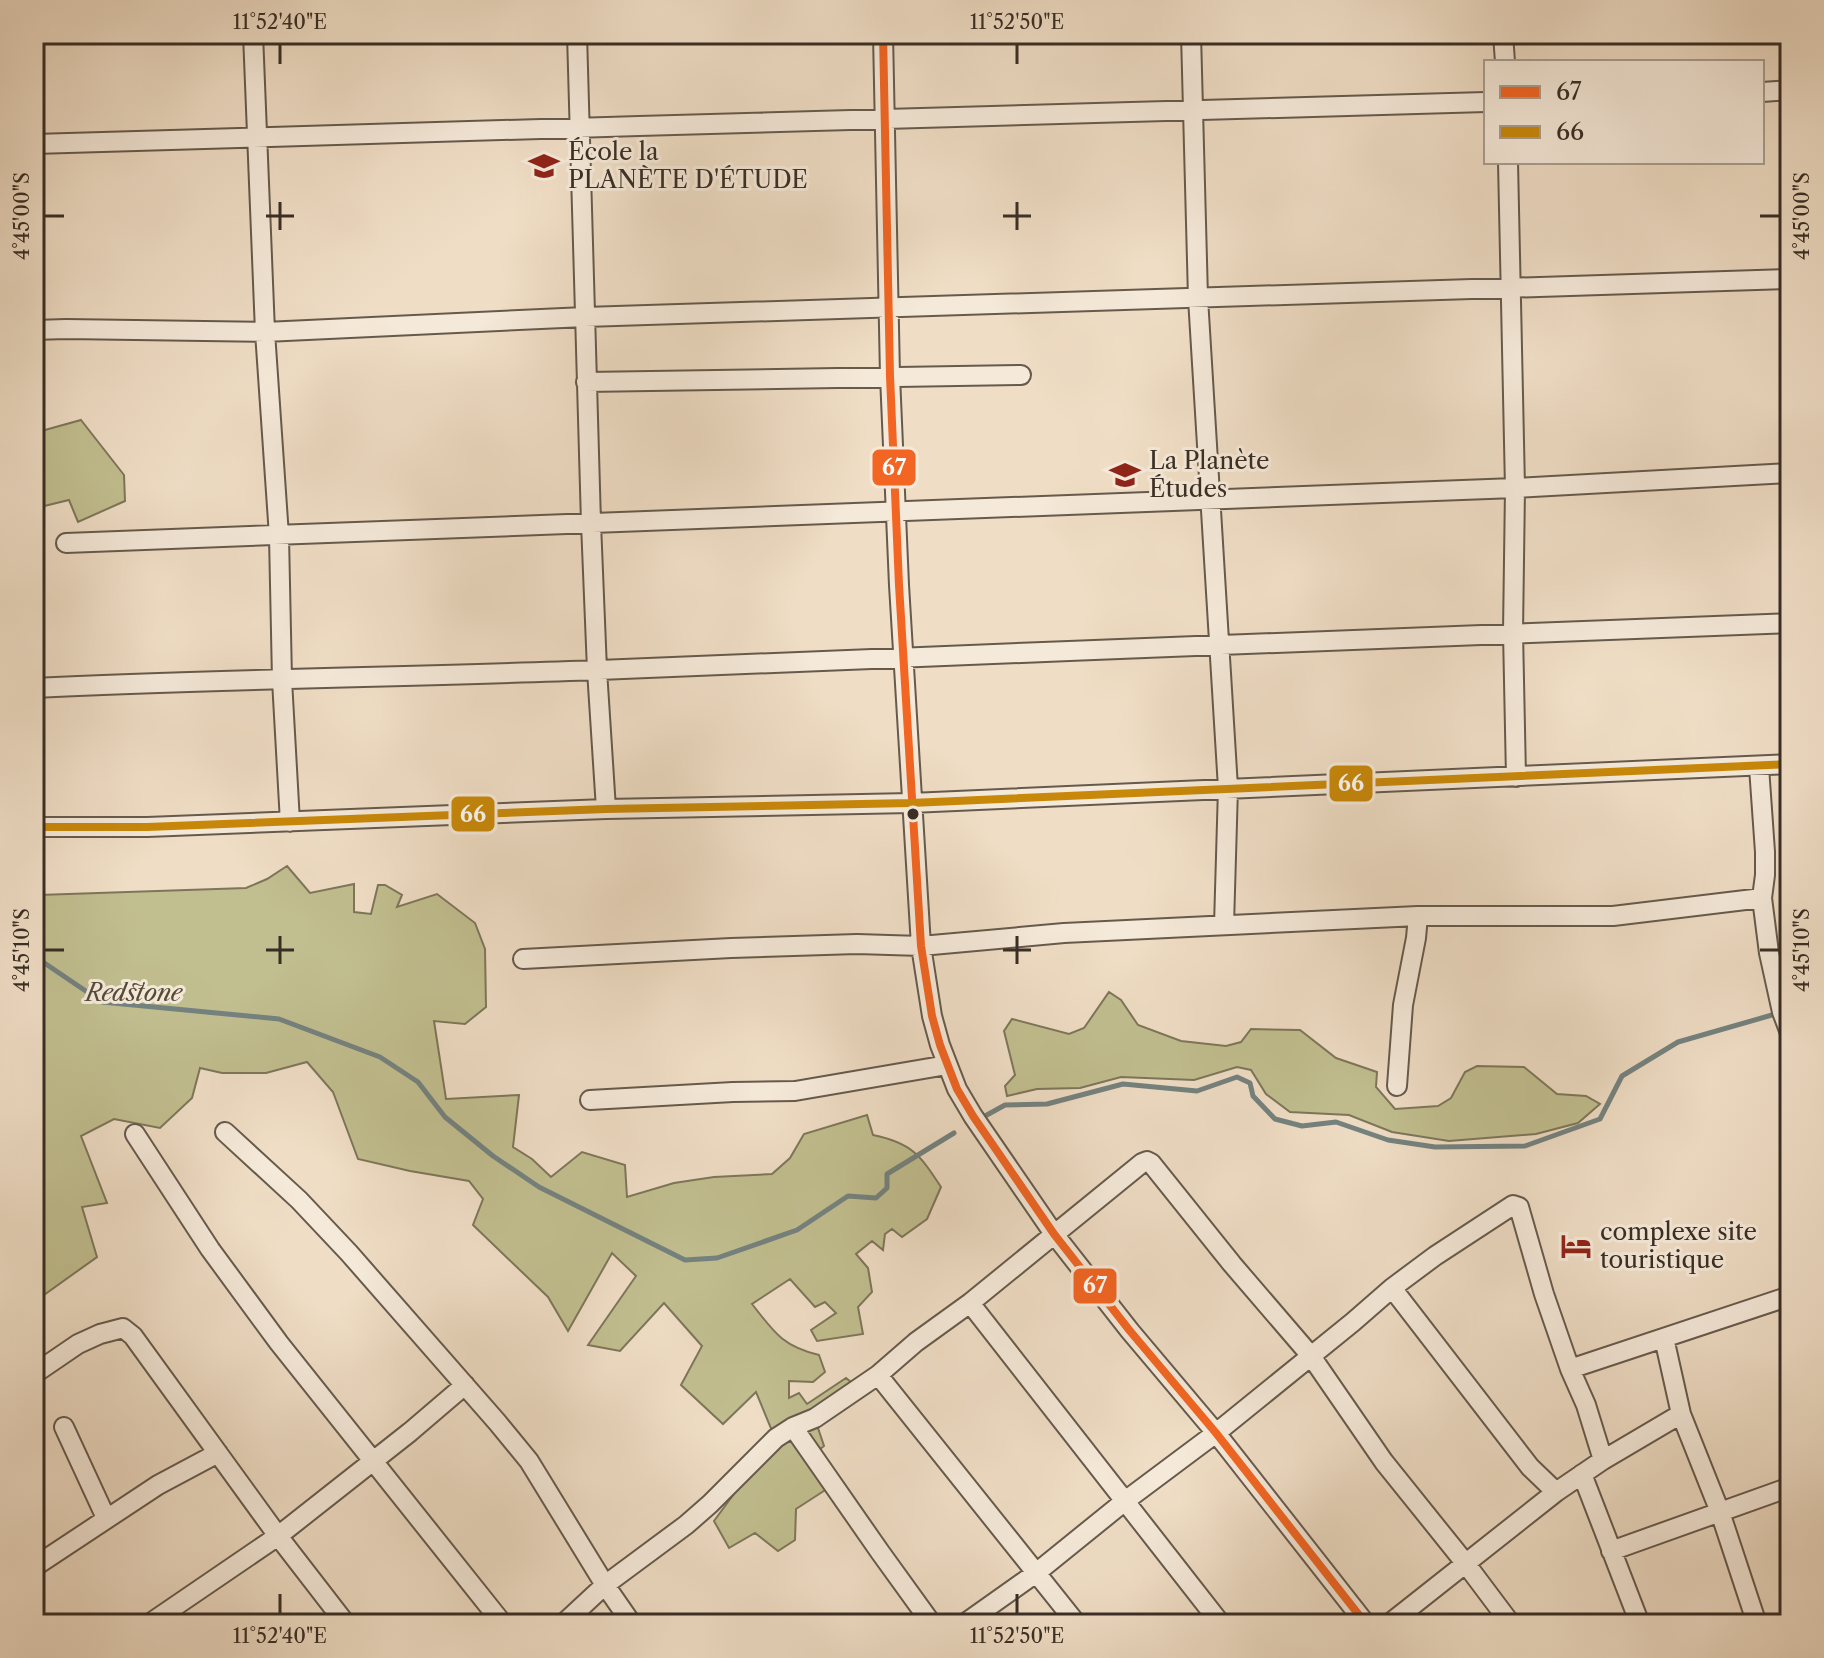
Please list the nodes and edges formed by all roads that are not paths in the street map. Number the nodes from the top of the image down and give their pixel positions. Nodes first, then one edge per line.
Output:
1 (253, 34) edge
2 (577, 34) edge
3 (883, 34) edge
4 (1191, 34) edge
5 (1503, 34) edge
6 (1505, 60) edge
7 (1790, 90) edge
8 (1764, 92) edge
9 (1484, 102) edge
10 (1193, 109) junction
11 (884, 118) junction
12 (578, 129) junction
13 (258, 138) junction
14 (34, 144) edge
15 (1508, 164) edge
16 (1790, 279) edge
17 (1510, 288) junction
18 (1198, 298) junction
19 (889, 308) junction
20 (585, 317) junction
21 (34, 330) edge
22 (265, 332) junction
23 (1021, 375) dead end
24 (890, 376) junction
25 (586, 382) junction
26 (1790, 473) edge
27 (1515, 488) junction
28 (1209, 500) junction
29 (897, 512) junction
30 (591, 523) junction
31 (279, 536) junction
32 (66, 543) dead end
33 (1790, 623) edge
34 (1513, 632) junction
35 (1220, 646) junction
36 (903, 658) junction
37 (597, 670) junction
38 (282, 680) junction
39 (34, 688) edge
40 (1790, 764) edge
41 (1759, 767) junction
42 (1516, 777) junction
43 (1228, 788) junction
44 (911, 803) junction
45 (606, 809) junction
46 (290, 822) junction
47 (34, 827) edge
48 (1762, 898) junction
49 (1418, 916) junction
50 (1224, 925) junction
51 (921, 946) junction
52 (523, 959) dead end
53 (1790, 1033) edge
54 (947, 1065) junction
55 (1397, 1086) dead end
56 (590, 1100) dead end
57 (225, 1132) dead end
58 (135, 1134) dead end
59 (1054, 1234) junction
60 (1392, 1288) junction
61 (1790, 1296) edge
62 (970, 1303) junction
63 (1664, 1338) junction
64 (1311, 1356) junction
65 (1570, 1369) junction
66 (34, 1374) edge
67 (878, 1375) junction
68 (465, 1385) junction
69 (1681, 1414) junction
70 (64, 1427) dead end
71 (793, 1427) junction
72 (1216, 1433) junction
73 (218, 1453) junction
74 (1603, 1460) junction
75 (373, 1461) junction
76 (1582, 1474) junction
77 (1790, 1487) edge
78 (1556, 1492) junction
79 (1125, 1501) junction
80 (1720, 1512) junction
81 (106, 1518) junction
82 (278, 1536) junction
83 (1611, 1551) junction
84 (1466, 1564) junction
85 (34, 1567) edge
86 (1036, 1573) junction
87 (605, 1585) junction
88 (149, 1624) edge
89 (346, 1624) edge
90 (503, 1624) edge
91 (563, 1624) edge
92 (632, 1624) edge
93 (932, 1624) edge
94 (964, 1624) edge
95 (1077, 1624) edge
96 (1221, 1624) edge
97 (1366, 1624) edge
98 (1389, 1624) edge
99 (1511, 1624) edge
100 (1640, 1624) edge
101 (1757, 1624) edge

1 - 13 street
2 - 12 street
3 - 11 street
4 - 10 street
5 - 6 street
7 - 8 street
9 - 10 street
10 - 11 street
10 - 18 street
11 - 12 street
11 - 19 street
12 - 13 street
12 - 20 street
13 - 14 street
13 - 22 street
15 - 17 street
16 - 17 street
17 - 18 street
17 - 27 street
18 - 19 street
18 - 28 street
19 - 20 street
19 - 24 street
20 - 22 street
20 - 25 street
21 - 22 street
22 - 31 street
23 - 24 street
24 - 25 street
24 - 29 street
25 - 30 street
26 - 27 street
27 - 28 street
27 - 34 street
28 - 29 street
28 - 35 street
29 - 30 street
29 - 36 street
30 - 31 street
30 - 37 street
31 - 32 street
31 - 38 street
33 - 34 street
34 - 35 street
34 - 42 street
35 - 36 street
35 - 43 street
36 - 37 street
36 - 44 street
37 - 38 street
37 - 45 street
38 - 39 street
38 - 46 street
40 - 41 street
41 - 42 street
41 - 48 street
42 - 43 street
43 - 44 street
43 - 50 street
44 - 45 street
44 - 51 street
45 - 46 street
46 - 47 street
48 - 49 street
48 - 53 street
49 - 50 street
49 - 55 street
50 - 51 street
51 - 52 street
51 - 54 street
54 - 56 street
54 - 59 street
57 - 68 street
58 - 75 street
59 - 62 street
59 - 64 street
59 - 72 street
60 - 64 street
60 - 65 street
60 - 78 street
61 - 63 street
62 - 67 street
62 - 79 street
63 - 65 street
63 - 69 street
64 - 72 street
64 - 84 street
65 - 74 street
66 - 73 street
67 - 71 street
67 - 86 street
68 - 75 street
68 - 87 street
69 - 74 street
69 - 80 street
70 - 81 street
71 - 87 street
71 - 93 street
72 - 79 street
72 - 97 street
73 - 81 street
73 - 82 street
74 - 76 street
75 - 82 street
75 - 90 street
76 - 78 street
76 - 83 street
77 - 80 street
78 - 84 street
79 - 86 street
79 - 96 street
80 - 83 street
80 - 101 street
81 - 85 street
82 - 88 street
82 - 89 street
83 - 100 street
84 - 98 street
84 - 99 street
86 - 94 street
86 - 95 street
87 - 91 street
87 - 92 street

